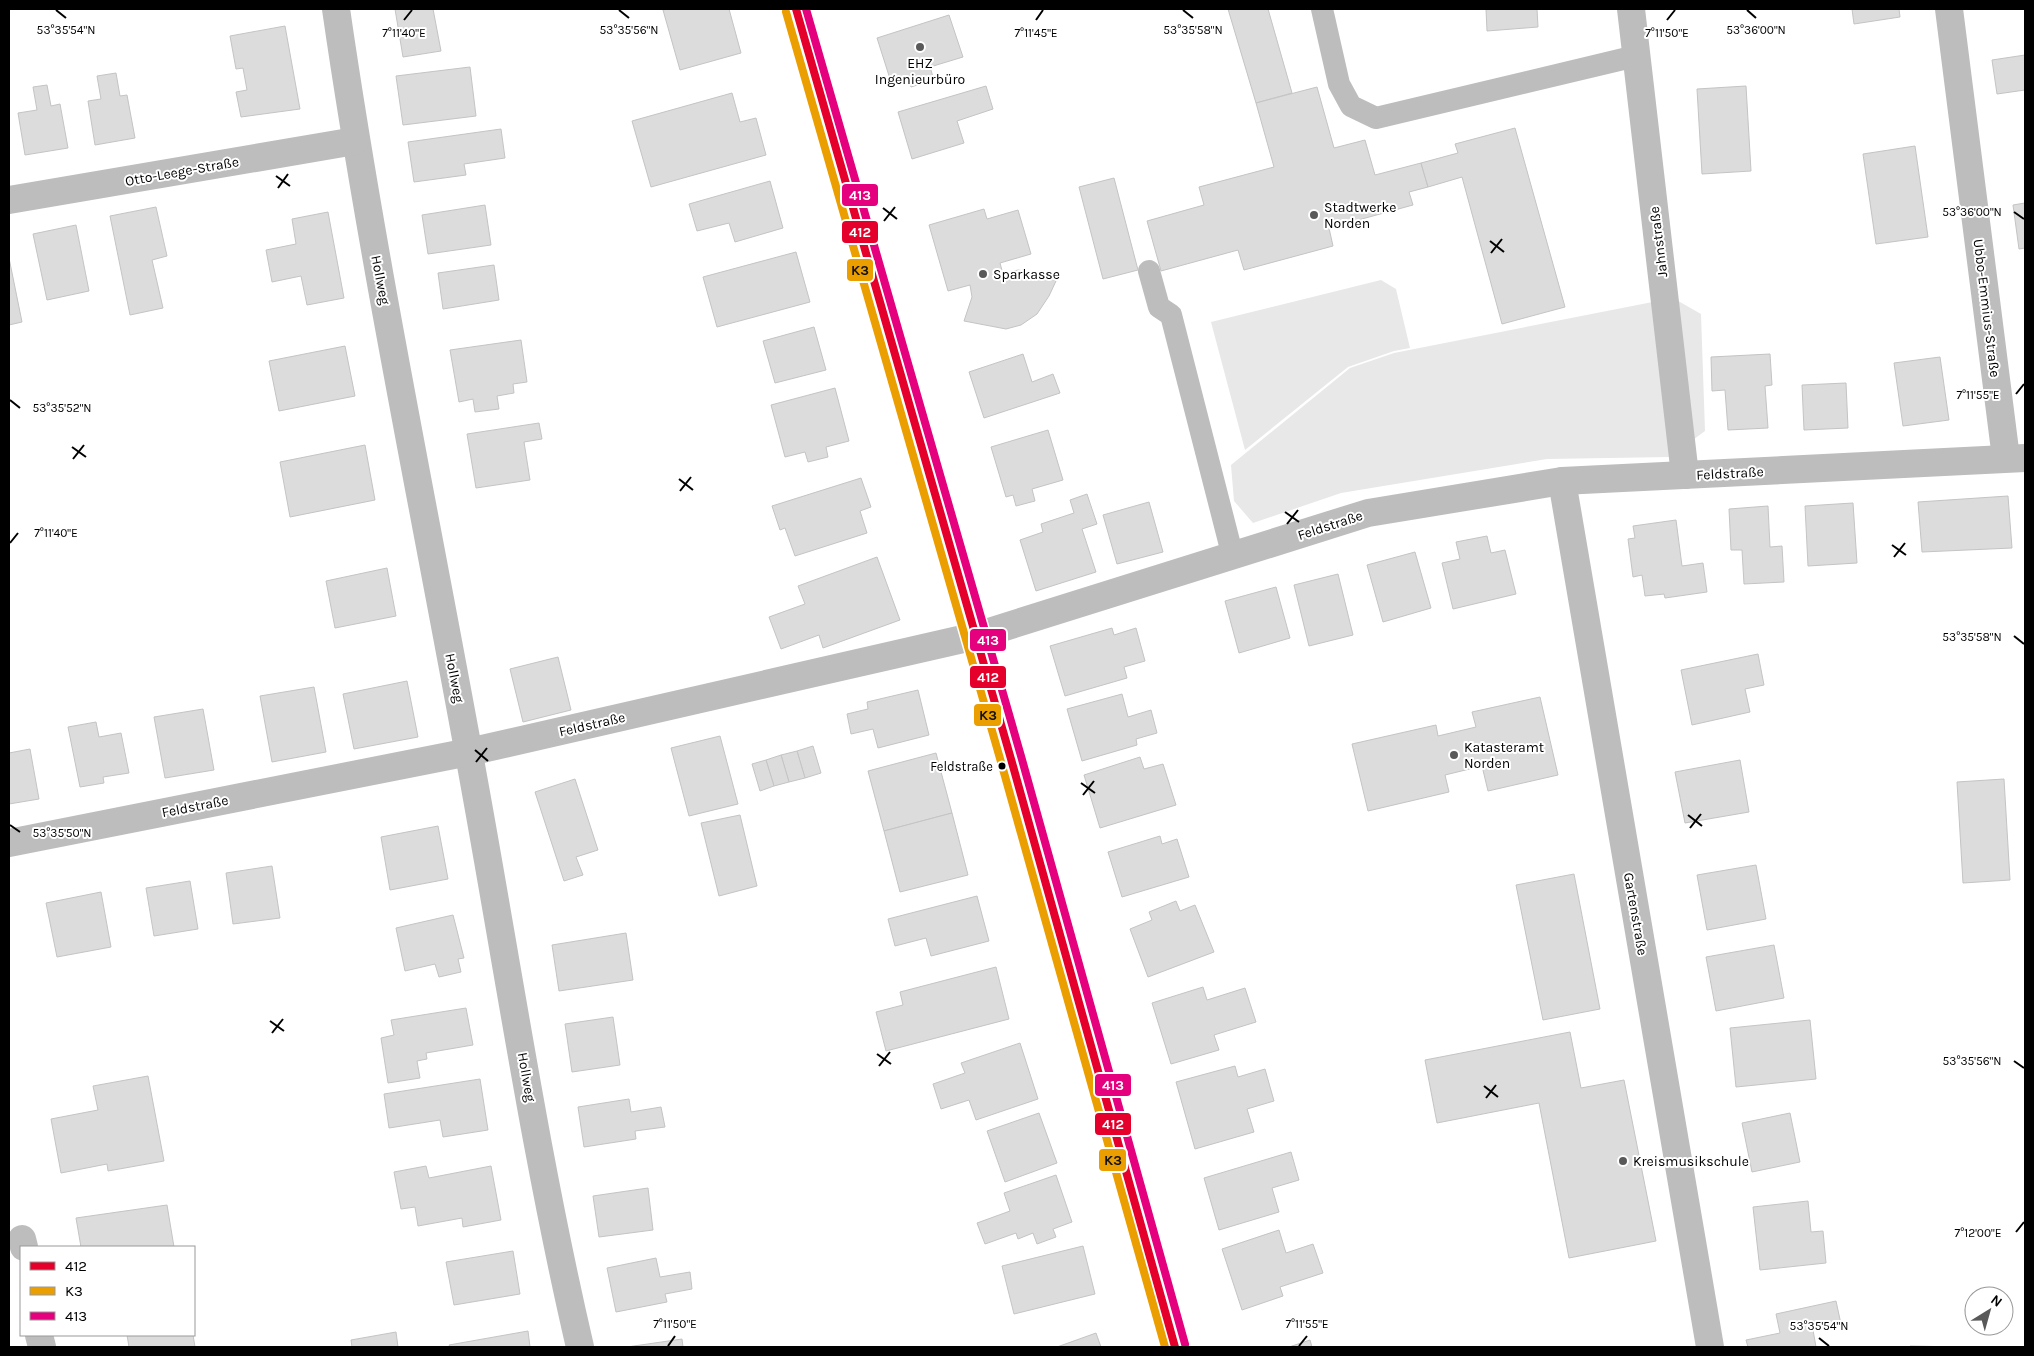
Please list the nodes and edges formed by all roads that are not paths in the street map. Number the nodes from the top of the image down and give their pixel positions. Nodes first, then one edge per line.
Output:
1 (336, 9) edge
2 (796, 9) edge
3 (1322, 9) edge
4 (1631, 9) edge
5 (1949, 9) edge
6 (1636, 56) junction
7 (355, 141) junction
8 (9, 200) edge
9 (1149, 271) dead end
10 (2016, 458) edge
11 (1685, 475) junction
12 (1562, 481) junction
13 (1233, 557) junction
14 (976, 636) junction
15 (469, 752) junction
16 (9, 843) edge
17 (580, 1347) edge
18 (1175, 1347) edge
19 (1710, 1347) edge

1 - 7 street, Hollweg
2 - 14 main road
3 - 6 lane
4 - 6 street, Jahnstraße
5 - 10 street, Ubbo-Emmius-Straße
6 - 11 street, Jahnstraße
7 - 8 street, Otto-Leege-Straße
7 - 15 street, Hollweg
9 - 13 lane
10 - 11 street, Feldstraße
11 - 12 street, Feldstraße
12 - 13 street, Feldstraße
12 - 19 street, Gartenstraße
13 - 14 street, Feldstraße
14 - 15 street, Feldstraße
14 - 18 main road
15 - 16 street, Feldstraße
15 - 17 street, Hollweg

